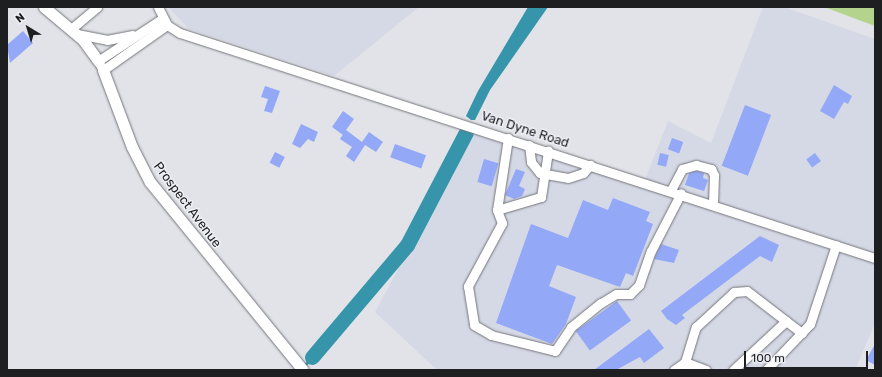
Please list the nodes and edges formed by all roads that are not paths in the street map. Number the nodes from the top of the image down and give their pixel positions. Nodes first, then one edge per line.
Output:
1 (44, 7) edge
2 (97, 7) edge
3 (158, 7) edge
4 (165, 21) junction
5 (150, 27) junction
6 (74, 32) junction
7 (100, 66) junction
8 (508, 138) junction
9 (529, 145) junction
10 (548, 151) junction
11 (590, 165) junction
12 (545, 174) junction
13 (671, 190) junction
14 (681, 193) junction
15 (713, 204) junction
16 (497, 210) junction
17 (836, 245) junction
18 (875, 258) edge
19 (786, 321) junction
20 (802, 333) junction
21 (685, 362) junction
22 (301, 367) edge
23 (674, 370) edge
24 (691, 370) edge
25 (706, 370) edge
26 (733, 370) edge
27 (766, 370) edge

1 - 6 main road, Prospect Avenue
2 - 6 street
3 - 4 street
4 - 5 street
4 - 7 street
4 - 8 street, Van Dyne Road
5 - 6 street
5 - 7 street
6 - 7 main road, Prospect Avenue
7 - 22 main road, Prospect Avenue
8 - 9 street, Van Dyne Road
8 - 16 street
9 - 10 street, Van Dyne Road
9 - 12 street
10 - 11 street, Van Dyne Road
10 - 12 street
11 - 12 street
11 - 13 street, Van Dyne Road
12 - 16 street
13 - 14 street, Van Dyne Road
13 - 15 street
14 - 15 street, Van Dyne Road
14 - 16 street
15 - 17 street, Van Dyne Road
17 - 18 street, Van Dyne Road
17 - 20 street
19 - 20 street
19 - 21 street
19 - 26 street
20 - 27 street
21 - 23 street
21 - 24 street
21 - 25 street

